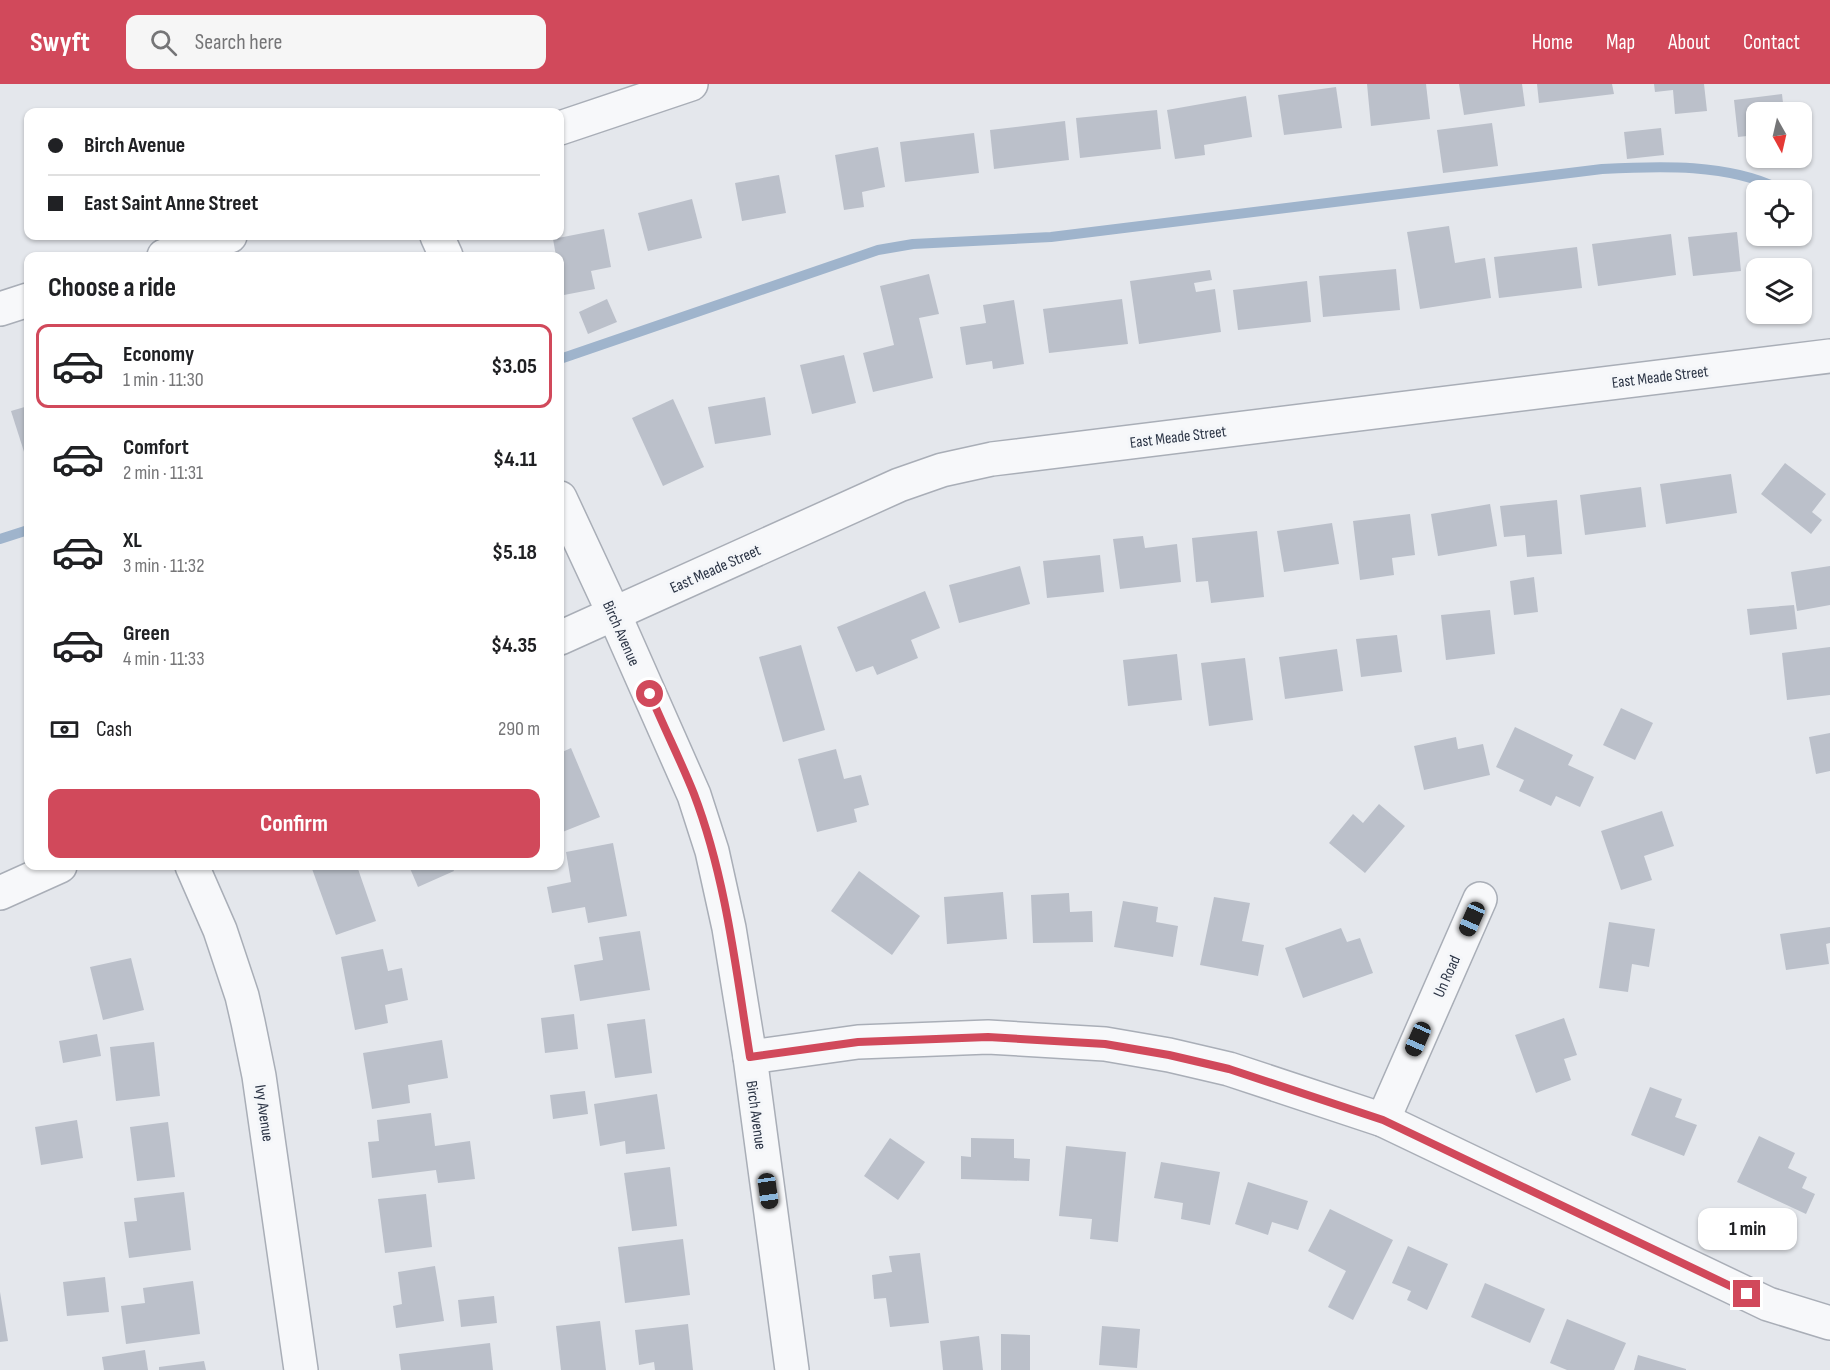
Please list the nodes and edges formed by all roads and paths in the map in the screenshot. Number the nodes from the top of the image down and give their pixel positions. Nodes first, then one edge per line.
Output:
1 (691, 84) edge
2 (564, 127) edge
3 (217, 240) edge
4 (177, 252) edge
5 (24, 301) edge
6 (0, 309) edge
7 (1830, 356) edge
8 (564, 507) edge
9 (614, 614) junction
10 (564, 636) edge
11 (51, 870) edge
12 (194, 870) edge
13 (0, 893) edge
14 (1480, 899) dead end
15 (750, 1057) junction
16 (1383, 1120) junction
17 (1830, 1323) edge
18 (301, 1370) edge
19 (792, 1370) edge

1 - 2 street
3 - 4 street
5 - 6 street
7 - 9 street, East Meade Street
8 - 9 street, Birch Avenue
9 - 10 street, East Meade Street
9 - 15 street, Birch Avenue
11 - 13 street
12 - 18 street, Ivy Avenue
14 - 16 street, Un Road
15 - 16 street
15 - 19 street, Birch Avenue
16 - 17 street

